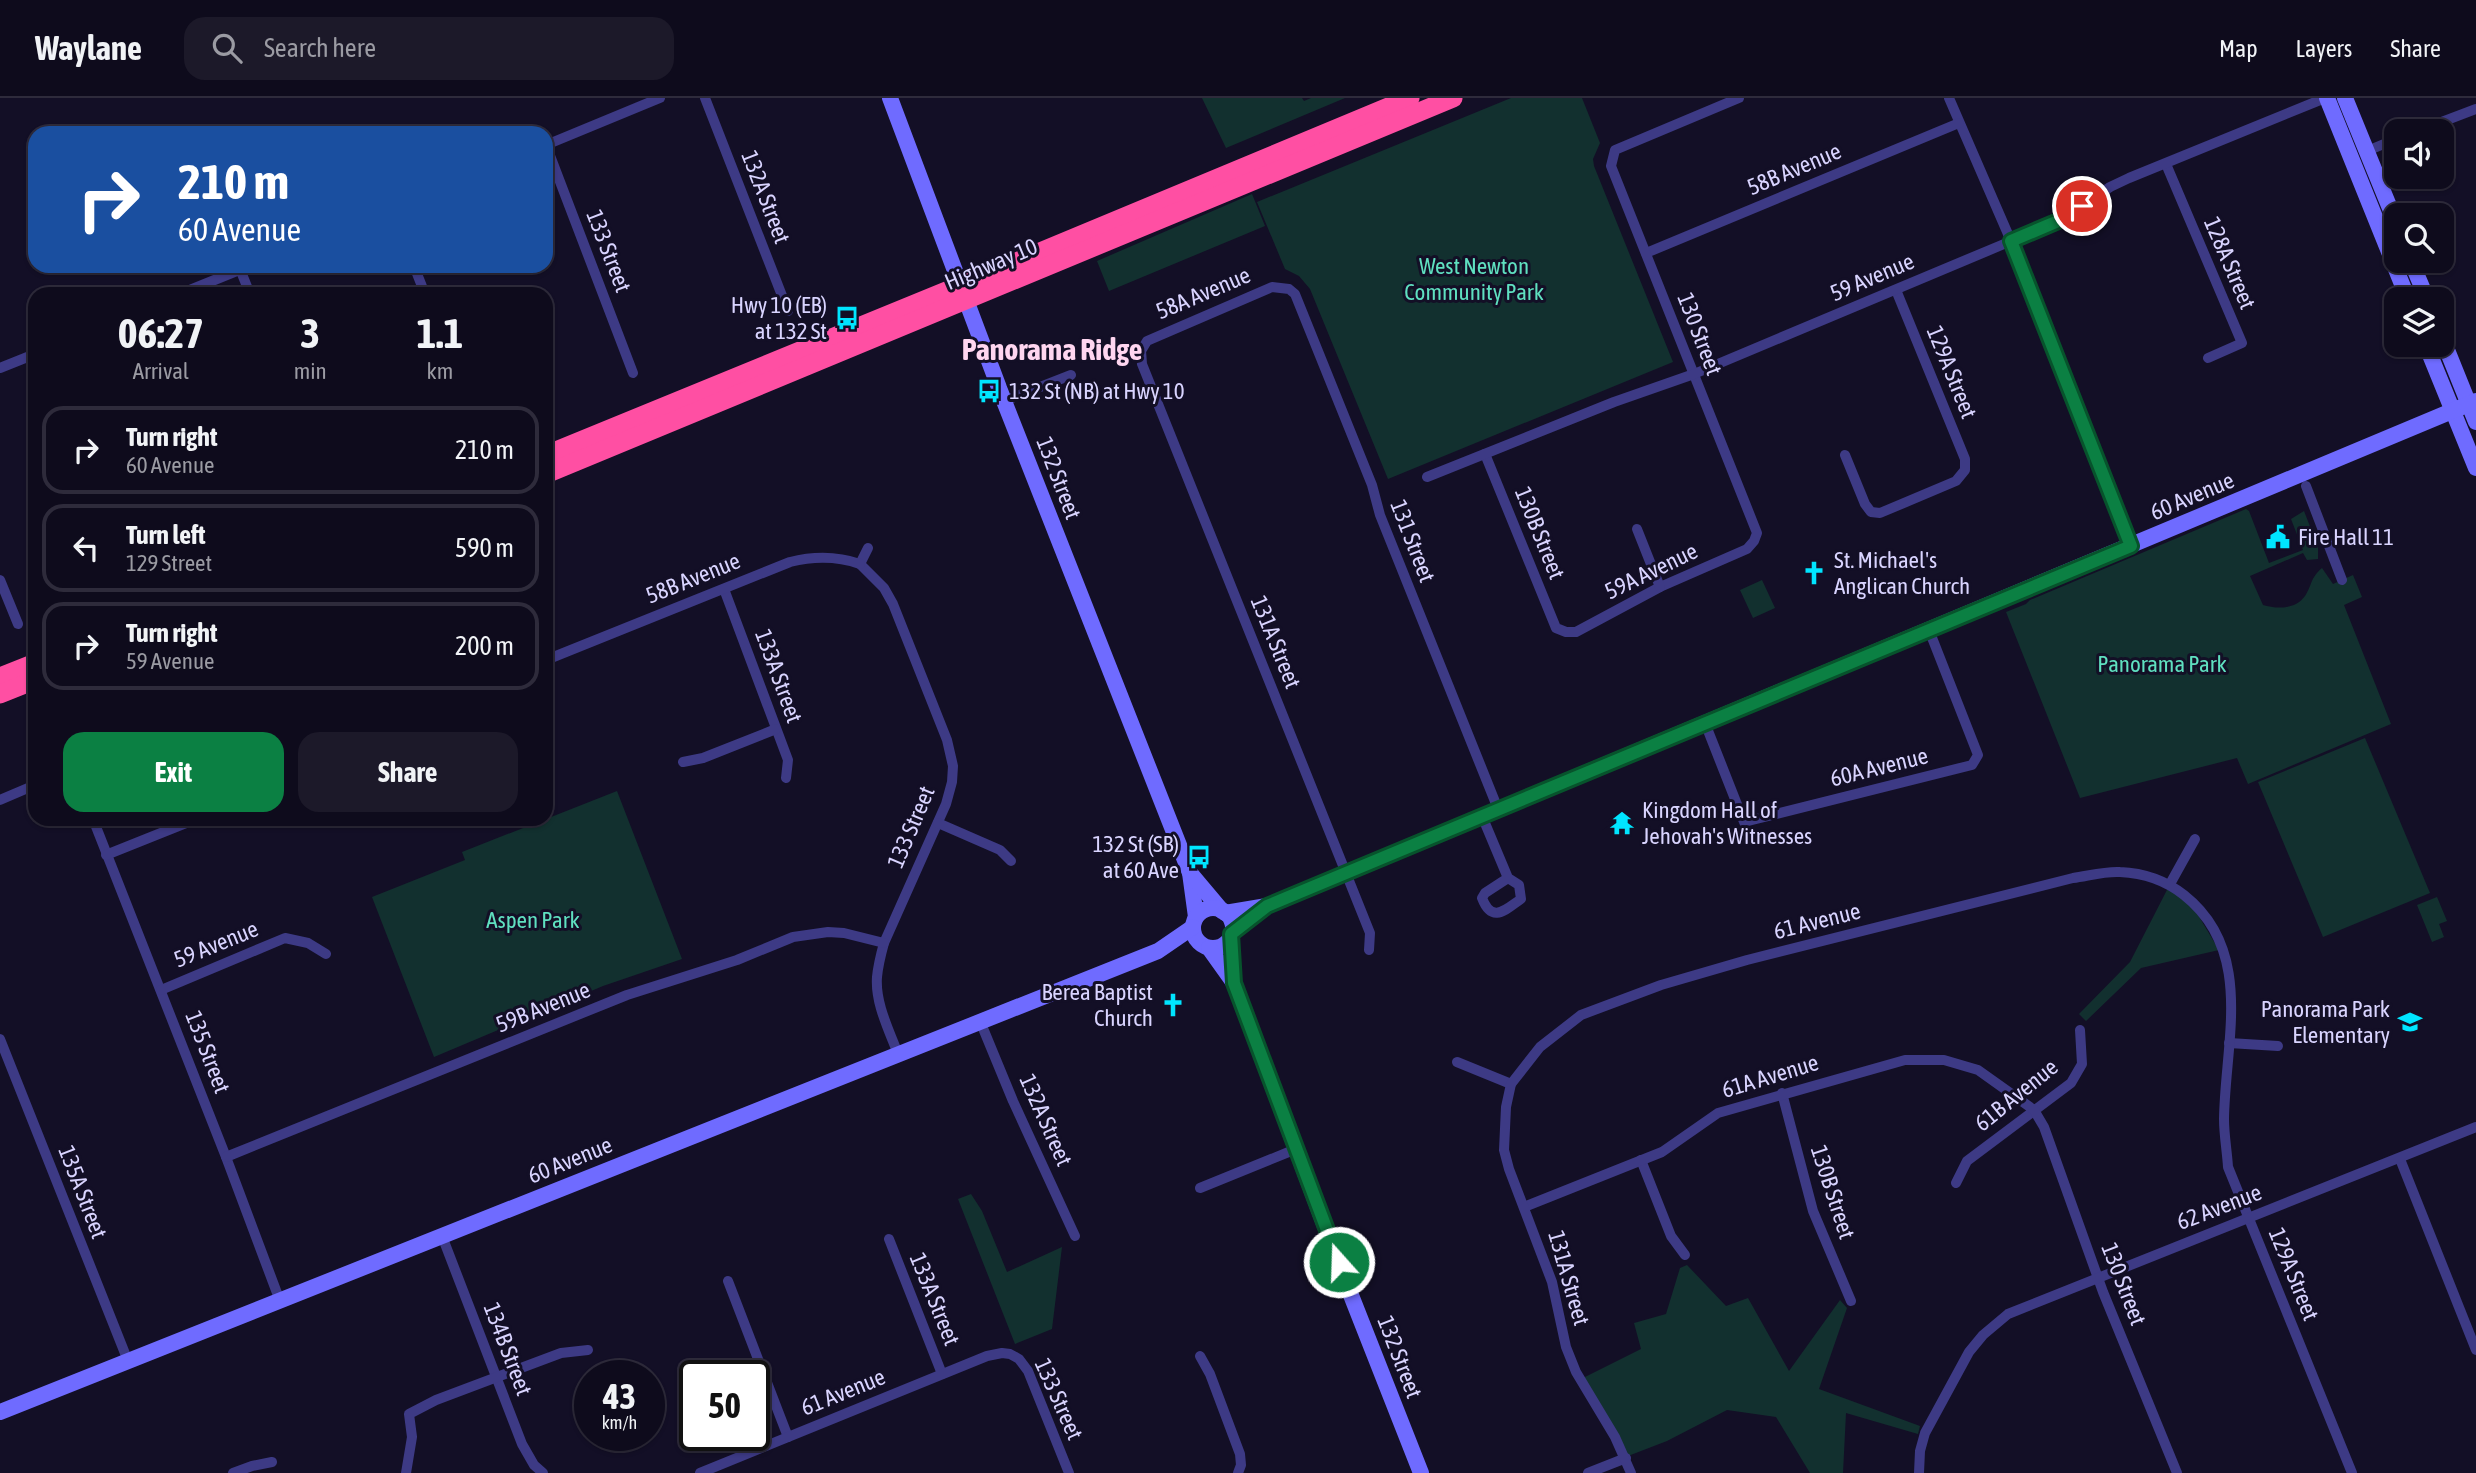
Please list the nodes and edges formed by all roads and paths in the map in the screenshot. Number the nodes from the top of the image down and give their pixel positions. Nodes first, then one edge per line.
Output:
1 (660, 98) edge
2 (705, 98) edge
3 (890, 98) edge
4 (1410, 98) edge
5 (1453, 98) edge
6 (1739, 98) edge
7 (1949, 98) edge
8 (2326, 98) edge
9 (2345, 98) edge
10 (2476, 109) edge
11 (2449, 119) edge
12 (1959, 123) junction
13 (553, 142) edge
14 (2384, 144) edge
15 (2367, 151) junction
16 (553, 163) edge
17 (2166, 164) junction
18 (2388, 203) edge
19 (2011, 241) junction
20 (1646, 253) junction
21 (232, 273) edge
22 (197, 287) edge
23 (2403, 287) edge
24 (1289, 289) joint
25 (1896, 290) junction
26 (964, 293) junction
27 (788, 311) dead end
28 (1140, 351) joint
29 (28, 357) edge
30 (2431, 357) edge
31 (2451, 357) edge
32 (2208, 358) dead end
33 (0, 368) edge
34 (633, 373) dead end
35 (1694, 374) junction
36 (1070, 375) dead end
37 (1004, 401) junction
38 (2472, 402) edge
39 (2453, 411) junction
40 (2476, 422) edge
41 (553, 452) edge
42 (1485, 454) junction
43 (1845, 456) dead end
44 (2476, 468) edge
45 (553, 471) edge
46 (1427, 477) dead end
47 (2306, 486) dead end
48 (1637, 529) dead end
49 (1757, 533) joint
50 (2131, 546) junction
51 (868, 548) dead end
52 (860, 564) junction
53 (0, 580) edge
54 (2342, 580) dead end
55 (1660, 587) junction
56 (724, 589) junction
57 (18, 624) dead end
58 (1556, 628) joint
59 (1929, 630) junction
60 (553, 657) edge
61 (28, 666) edge
62 (0, 677) edge
63 (28, 683) edge
64 (0, 694) edge
65 (1704, 723) junction
66 (776, 729) junction
67 (683, 762) dead end
68 (786, 778) dead end
69 (28, 788) edge
70 (0, 800) edge
71 (1498, 809) junction
72 (1482, 816) junction
73 (938, 822) junction
74 (96, 826) edge
75 (179, 826) edge
76 (2195, 839) dead end
77 (106, 855) junction
78 (1011, 861) dead end
79 (1346, 872) junction
80 (1190, 873) junction
81 (1508, 878) dead end
82 (2170, 884) junction
83 (1267, 906) junction
84 (1224, 912) junction
85 (1194, 922) junction
86 (1231, 935) junction
87 (884, 943) junction
88 (1207, 947) junction
89 (1369, 950) dead end
90 (1158, 951) junction
91 (326, 954) dead end
92 (1234, 983) junction
93 (161, 990) junction
94 (980, 1021) junction
95 (2080, 1030) dead end
96 (0, 1039) edge
97 (2229, 1043) junction
98 (2278, 1046) dead end
99 (898, 1054) junction
100 (1457, 1062) dead end
101 (1511, 1084) junction
102 (1782, 1093) junction
103 (2034, 1110) junction
104 (2476, 1128) edge
105 (1296, 1149) junction
106 (226, 1157) junction
107 (2399, 1159) junction
108 (1642, 1160) junction
109 (1956, 1183) dead end
110 (1200, 1188) dead end
111 (1524, 1207) junction
112 (2249, 1218) junction
113 (442, 1236) junction
114 (1075, 1236) dead end
115 (889, 1240) dead end
116 (1685, 1255) dead end
117 (2098, 1277) junction
118 (728, 1281) dead end
119 (280, 1301) junction
120 (1851, 1301) dead end
121 (588, 1350) dead end
122 (2476, 1350) edge
123 (1002, 1353) joint
124 (1200, 1356) dead end
125 (128, 1361) junction
126 (942, 1374) junction
127 (495, 1376) junction
128 (0, 1412) edge
129 (788, 1437) junction
130 (1626, 1458) junction
131 (272, 1462) dead end
132 (1239, 1471) edge
133 (233, 1473) edge
134 (406, 1473) edge
135 (542, 1473) edge
136 (700, 1473) edge
137 (1069, 1473) edge
138 (1421, 1473) edge
139 (1588, 1473) edge
140 (1631, 1473) edge
141 (1919, 1473) edge
142 (2177, 1473) edge
143 (2352, 1473) edge

1 - 13 street
2 - 27 street, 132A Street
3 - 26 street, 132 Street
4 - 26 highway, Highway 10
5 - 26 highway, Highway 10
6 - 20 street, 130 Street
7 - 12 street
8 - 17 street, 59 Avenue
8 - 23 street
9 - 15 street
10 - 11 street
12 - 19 street
12 - 20 street, 58B Avenue
14 - 15 street
15 - 18 street
16 - 34 street, 133 Street
17 - 19 street, 59 Avenue
17 - 32 street, 128A Street
19 - 25 street, 59 Avenue
19 - 50 street
20 - 35 street, 130 Street
21 - 22 street
24 - 28 street, 58A Avenue
24 - 71 street, 131 Street
25 - 35 street, 59 Avenue
25 - 43 street, 129A Street
26 - 37 street, 132 Street
26 - 41 highway, Highway 10
26 - 45 highway, Highway 10
28 - 79 street, 131A Street
29 - 33 street
30 - 39 street
31 - 38 street
35 - 42 street, 59 Avenue
35 - 49 street, 130 Street
36 - 37 street
37 - 80 street, 132 Street
38 - 39 street, 60 Avenue
38 - 40 street
39 - 44 street
39 - 50 street, 60 Avenue
42 - 46 street, 59 Avenue
42 - 58 street, 130B Street
47 - 54 street
48 - 55 street
49 - 55 street, 59A Avenue
50 - 59 street, 60 Avenue
51 - 52 street
52 - 56 street, 58B Avenue
52 - 73 street, 133 Street
53 - 57 street
55 - 58 street, 59A Avenue
56 - 60 street, 58B Avenue
56 - 66 street, 133A Street
59 - 65 street, 60 Avenue
59 - 65 street, 60A Avenue
61 - 62 highway
63 - 64 highway
65 - 71 street, 60 Avenue
66 - 67 street
66 - 68 street, 133A Street
69 - 70 street
71 - 72 street, 60 Avenue
72 - 79 street, 60 Avenue
72 - 81 street
73 - 78 street
73 - 87 street, 133 Street
74 - 77 street, 135 Street
75 - 77 street
76 - 82 street
77 - 93 street, 135 Street
79 - 83 street, 60 Avenue
79 - 89 street, 131A Street
80 - 84 street, 132 Street
80 - 85 street, 132 Street
82 - 97 street, 129A Street
82 - 101 street, 61 Avenue
83 - 84 street, 60 Avenue
83 - 86 street, 60 Avenue
84 - 85 street
84 - 86 street
85 - 88 street
85 - 90 street, 60 Avenue
86 - 88 street
86 - 92 street, 132 Street
87 - 99 street, 133 Street
87 - 106 street, 59B Avenue
88 - 90 street, 60 Avenue
88 - 92 street, 132 Street
90 - 94 street, 60 Avenue
91 - 93 street, 59 Avenue
92 - 105 street, 132 Street
93 - 106 street, 135 Street
94 - 99 street, 60 Avenue
94 - 114 street, 132A Street
95 - 103 street, 61B Avenue
96 - 125 street, 135A Street
97 - 98 street
97 - 112 street, 129A Street
99 - 113 street, 60 Avenue
100 - 101 street
101 - 111 street, 131A Street
102 - 103 street, 61A Avenue
102 - 108 street, 61A Avenue
102 - 120 street, 130B Street
103 - 109 street, 61B Avenue
103 - 117 street, 130 Street
104 - 107 street, 62 Avenue
105 - 110 street
105 - 138 street, 132 Street
106 - 119 street, 135 Street
107 - 112 street, 62 Avenue
107 - 122 street
108 - 111 street, 61A Avenue
108 - 116 street
111 - 130 street, 131A Street
112 - 117 street, 62 Avenue
112 - 143 street, 129A Street
113 - 119 street, 60 Avenue
113 - 127 street, 134B Street
115 - 126 street, 133A Street
117 - 141 street, 62 Avenue
117 - 142 street, 130 Street
118 - 129 street
119 - 125 street, 60 Avenue
121 - 127 street
123 - 126 street, 61 Avenue
123 - 137 street, 133 Street
124 - 132 street
125 - 128 street, 60 Avenue
126 - 129 street, 61 Avenue
127 - 134 street
127 - 135 street, 134B Street
129 - 136 street, 61 Avenue
130 - 139 street
130 - 140 street, 131A Street
131 - 133 street

